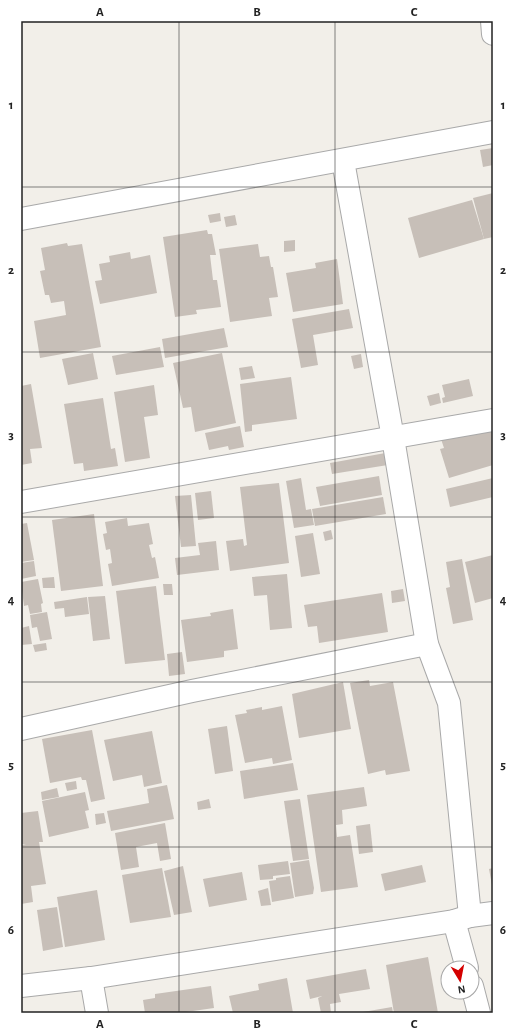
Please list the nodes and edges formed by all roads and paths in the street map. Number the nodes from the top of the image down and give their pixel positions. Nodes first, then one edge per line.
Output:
1 (492, 21) edge
2 (493, 34) edge
3 (493, 132) edge
4 (343, 161) junction
5 (21, 219) edge
6 (493, 420) edge
7 (393, 438) junction
8 (21, 502) edge
9 (427, 644) junction
10 (21, 729) edge
11 (493, 914) edge
12 (462, 919) junction
13 (466, 960) edge
14 (91, 978) junction
15 (21, 986) edge
16 (476, 1000) edge
17 (97, 1013) edge
18 (479, 1013) edge

1 - 2 street
3 - 4 street
4 - 5 street
4 - 7 street
6 - 7 street
7 - 8 street
7 - 9 street
9 - 10 street
9 - 12 street
11 - 12 street
12 - 13 street
12 - 14 street
14 - 15 street
14 - 17 street
16 - 18 street

